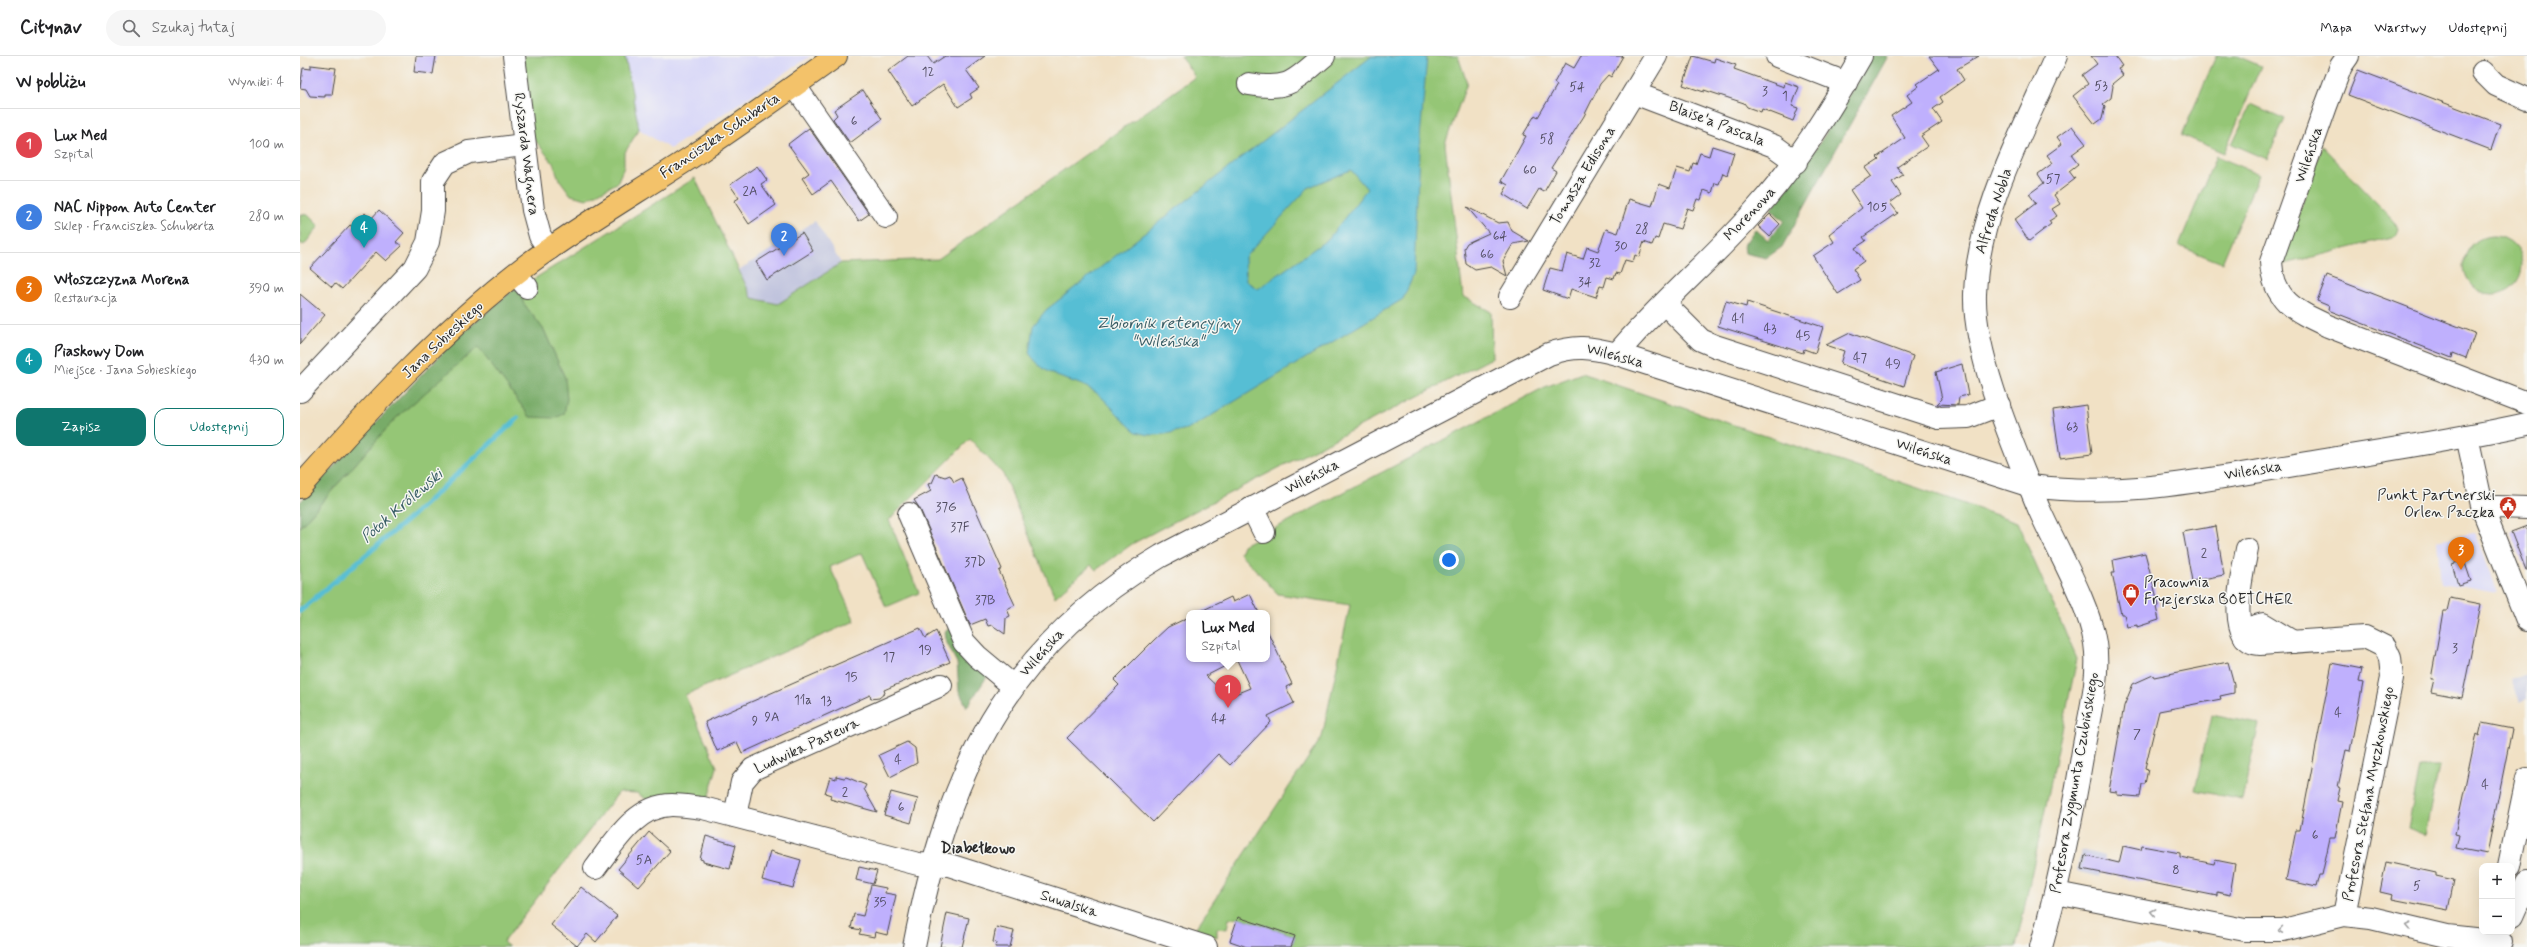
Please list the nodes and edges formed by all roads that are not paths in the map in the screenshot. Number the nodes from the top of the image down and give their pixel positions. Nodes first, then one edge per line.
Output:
1 (514, 56) edge
2 (836, 56) edge
3 (1324, 56) edge
4 (1656, 56) edge
5 (1777, 56) edge
6 (1861, 56) edge
7 (2056, 56) edge
8 (2348, 56) edge
9 (2483, 72) dead end
10 (1846, 83) junction
11 (1249, 84) dead end
12 (795, 86) junction
13 (1634, 93) junction
14 (2519, 96) edge
15 (523, 145) junction
16 (1796, 162) junction
17 (603, 213) joint
18 (886, 217) dead end
19 (549, 249) junction
20 (1510, 297) dead end
21 (1665, 304) junction
22 (1617, 354) junction
23 (300, 391) edge
24 (2527, 403) edge
25 (1999, 405) junction
26 (2527, 424) edge
27 (2467, 436) junction
28 (2031, 486) junction
29 (300, 487) edge
30 (1252, 508) junction
31 (2527, 508) edge
32 (2483, 510) junction
33 (908, 514) dead end
34 (1264, 532) dead end
35 (2247, 549) dead end
36 (2527, 620) edge
37 (941, 685) dead end
38 (1013, 686) junction
39 (2527, 779) edge
40 (735, 816) junction
41 (2510, 863) edge
42 (934, 865) junction
43 (595, 868) dead end
44 (2520, 889) edge
45 (2056, 893) junction
46 (2515, 906) edge
47 (2344, 915) junction
48 (2503, 940) edge
49 (2439, 941) edge
50 (914, 947) edge
51 (1204, 947) edge
52 (2041, 947) edge

1 - 15 street, Ryszarda Wagnera
2 - 12 main road, Franciszka Schuberta
3 - 11 street
4 - 13 street, Tomasza Edisona
5 - 10 street
6 - 10 street, Morenowa
7 - 25 street, Alfreda Nobla
8 - 24 street, Wileńska
9 - 14 street
10 - 16 street, Morenowa
12 - 17 main road, Franciszka Schuberta
12 - 18 street
13 - 16 street, Blaise'a Pascala
13 - 20 street, Tomasza Edisona
15 - 19 street, Ryszarda Wagnera
15 - 23 street
16 - 21 street, Morenowa
17 - 19 main road, Jana Sobieskiego
19 - 29 main road, Jana Sobieskiego
21 - 22 street, Morenowa
21 - 25 street
22 - 28 street, Wileńska
22 - 30 street, Wileńska
25 - 28 street, Alfreda Nobla
26 - 27 street, Wileńska
27 - 28 street, Wileńska
27 - 32 street
28 - 45 street, Profesora Zygmunta Czubińskiego
30 - 34 street
30 - 38 street, Wileńska
31 - 32 street
32 - 36 street
33 - 38 street
35 - 47 street, Profesora Stefana Myczkowskiego
37 - 40 street, Ludwika Pasteura
38 - 42 street, Wileńska
39 - 41 street
40 - 42 street
40 - 43 street
42 - 50 street, Wileńska
42 - 51 street, Suwalska
44 - 46 street
47 -> 45 street, Profesora Stefana Myczkowskiego
45 - 52 street, Profesora Zygmunta Czubińskiego
49 -> 47 street, Profesora Stefana Myczkowskiego
48 - 49 street, Profesora Stefana Myczkowskiego

